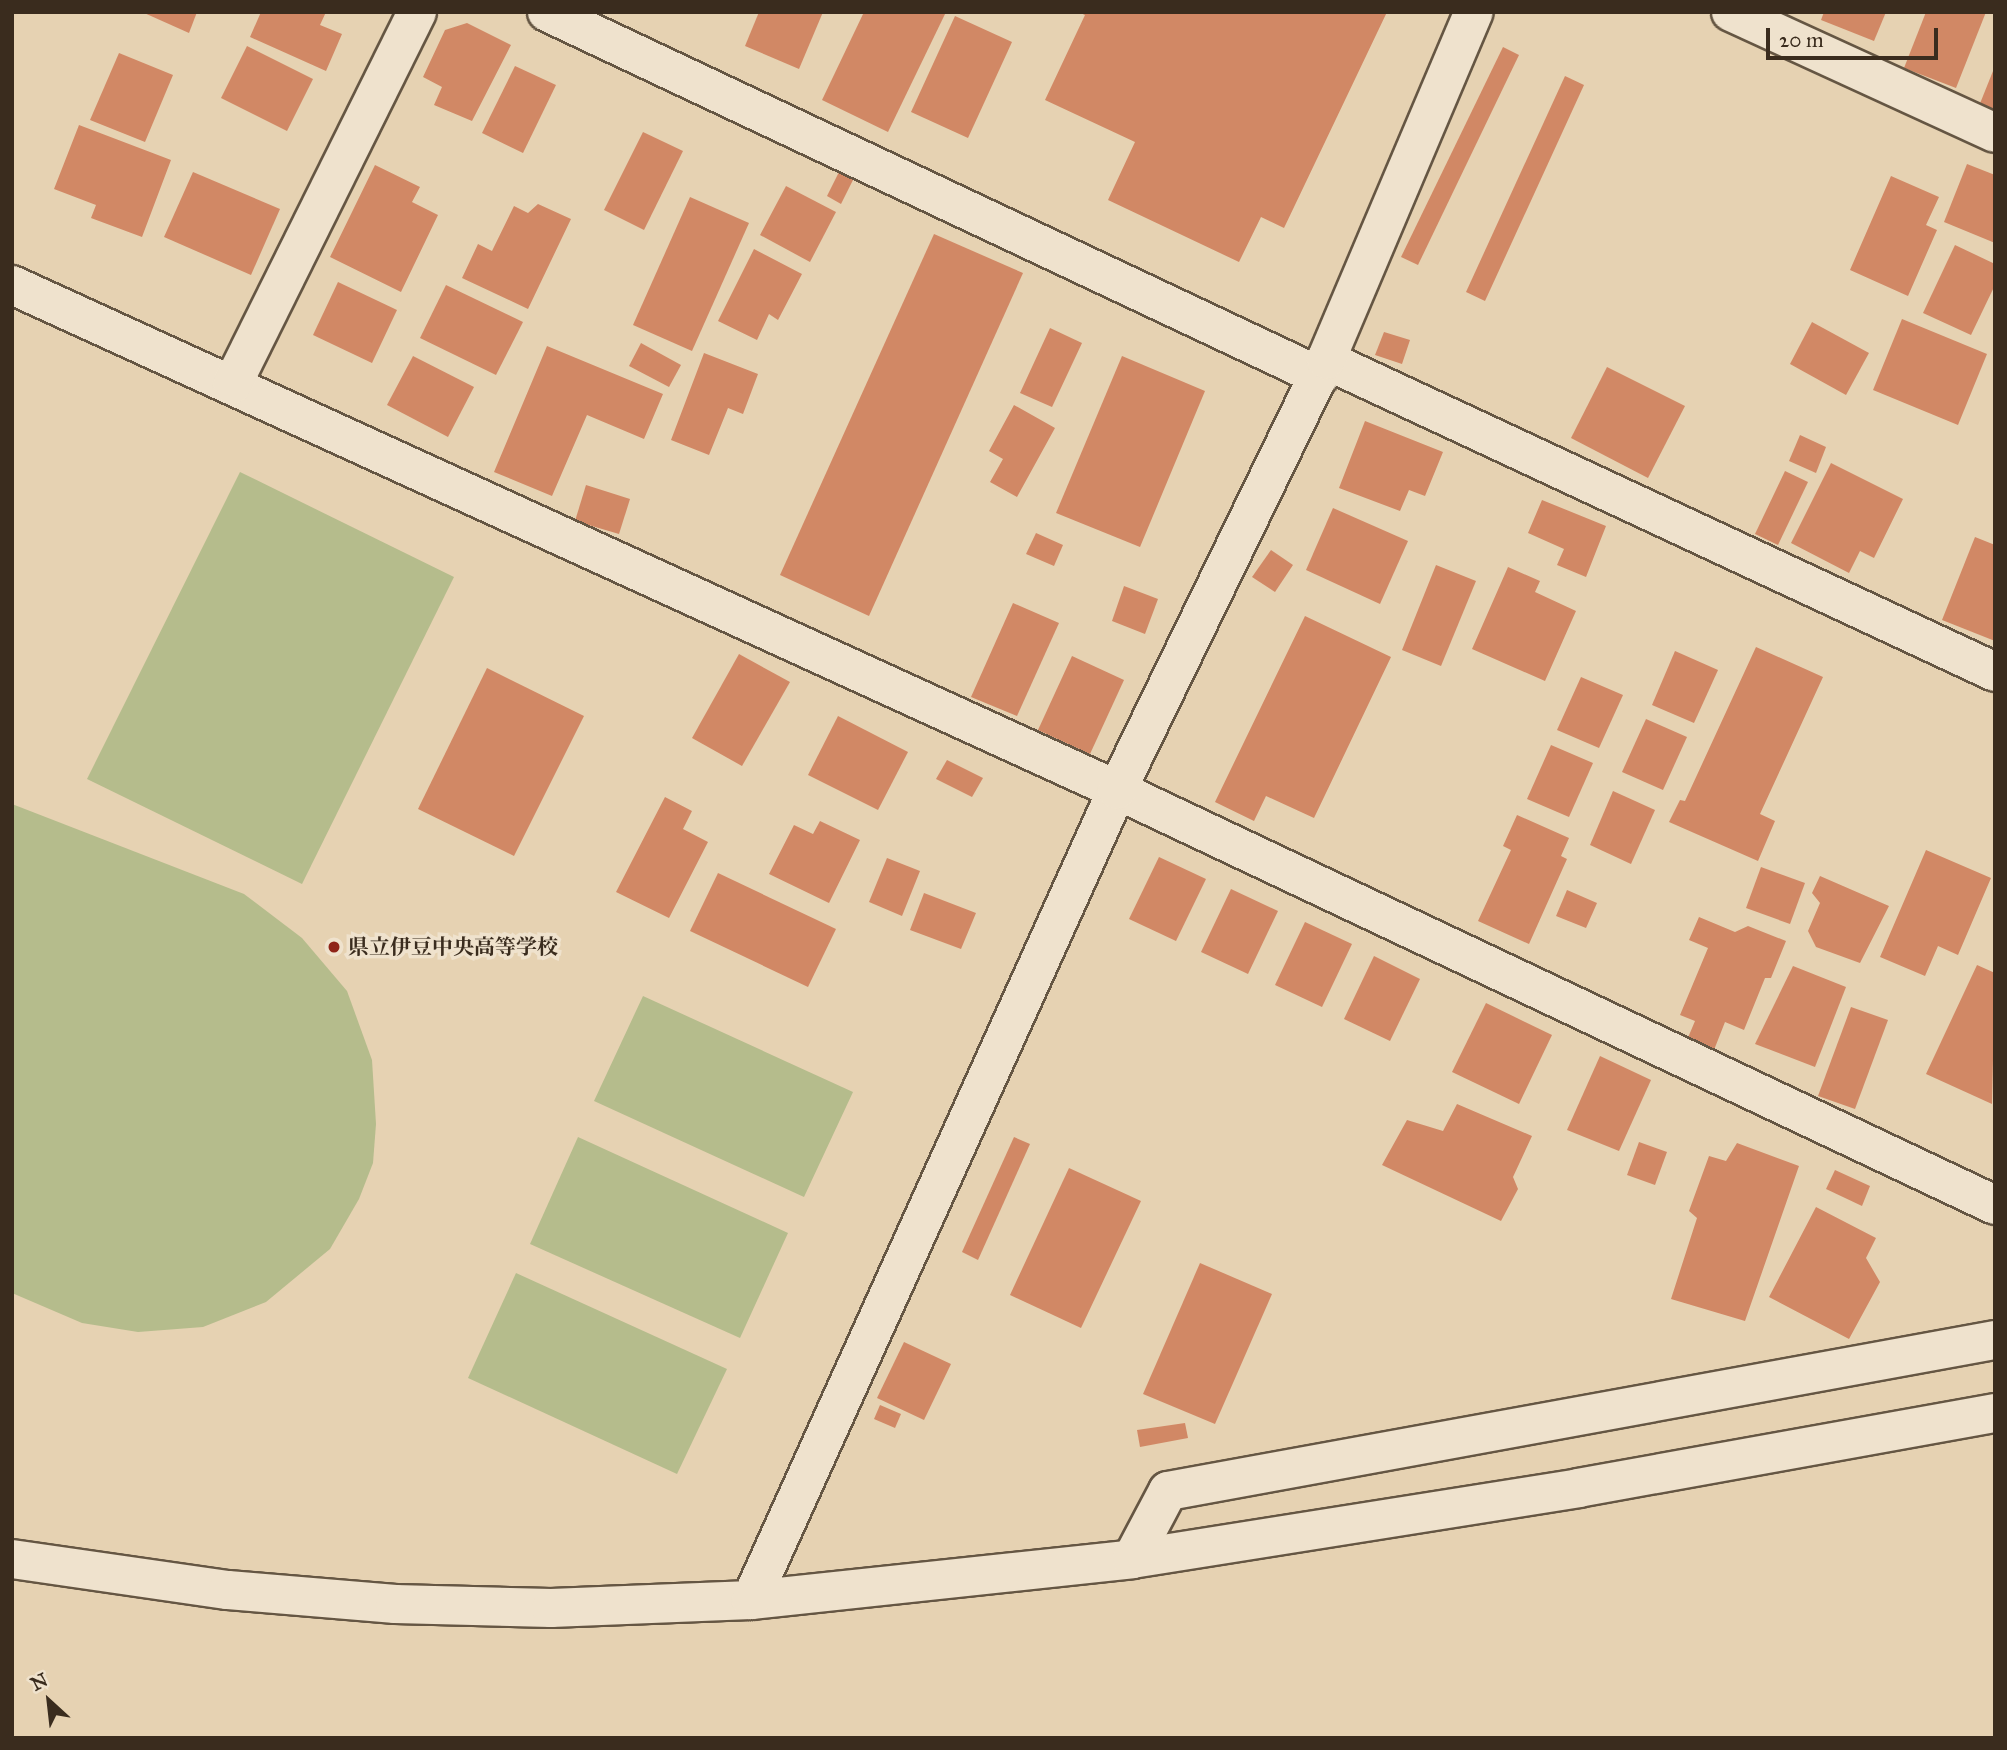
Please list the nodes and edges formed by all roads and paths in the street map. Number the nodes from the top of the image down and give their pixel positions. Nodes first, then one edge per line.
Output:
1 (417, 12) edge
2 (547, 12) edge
3 (1474, 12) edge
4 (1731, 12) edge
5 (1995, 134) edge
6 (12, 285) edge
7 (1322, 368) junction
8 (232, 385) junction
9 (1995, 672) edge
10 (1117, 790) junction
11 (1995, 1205) edge
12 (1995, 1340) edge
13 (1995, 1413) edge
14 (12, 1559) edge
15 (1132, 1559) junction
16 (751, 1600) junction

1 - 8 street
2 - 7 street
3 - 7 street
4 - 5 street
6 - 8 street
7 - 9 street
7 - 10 street
8 - 10 street
10 - 11 street
10 - 16 street
12 - 15 street
13 - 15 street
14 - 16 street
15 - 16 street

